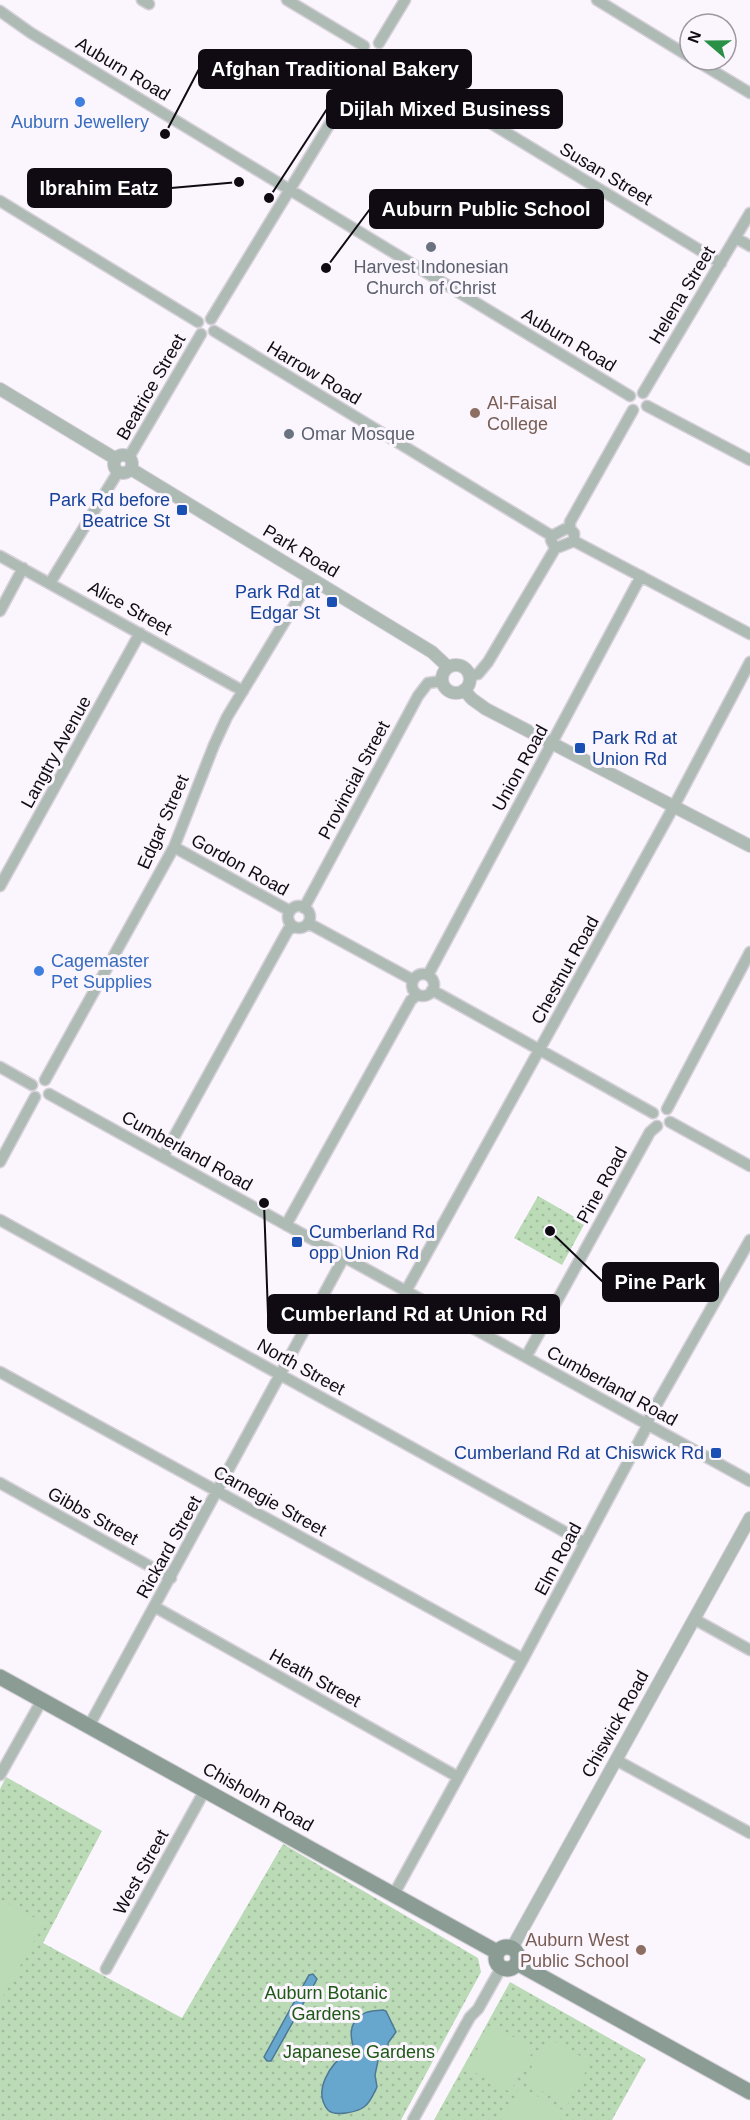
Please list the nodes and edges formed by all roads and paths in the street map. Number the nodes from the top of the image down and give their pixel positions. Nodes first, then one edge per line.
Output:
1 (287, 0) edge
2 (405, 0) edge
3 (597, 0) edge
4 (2, 14) edge
5 (379, 43) junction
6 (364, 46) junction
7 (678, 50) edge
8 (382, 57) junction
9 (368, 61) junction
10 (715, 72) edge
11 (750, 93) edge
12 (289, 189) junction
13 (0, 201) edge
14 (750, 213) edge
15 (736, 238) junction
16 (750, 246) edge
17 (721, 263) junction
18 (211, 319) junction
19 (198, 322) junction
20 (214, 331) junction
21 (201, 334) junction
22 (0, 389) edge
23 (643, 393) junction
24 (630, 396) junction
25 (647, 406) junction
26 (633, 410) junction
27 (116, 459) junction
28 (750, 460) edge
29 (130, 463) junction
30 (118, 472) junction
31 (570, 530) junction
32 (552, 536) junction
33 (574, 541) junction
34 (556, 547) junction
35 (0, 556) edge
36 (23, 568) junction
37 (641, 576) junction
38 (311, 578) junction
39 (50, 583) junction
40 (0, 611) edge
41 (140, 633) junction
42 (750, 634) edge
43 (750, 662) edge
44 (448, 667) junction
45 (469, 676) junction
46 (442, 681) junction
47 (464, 690) junction
48 (243, 691) junction
49 (553, 742) junction
50 (674, 806) junction
51 (750, 846) edge
52 (174, 848) junction
53 (0, 886) edge
54 (304, 908) junction
55 (290, 911) junction
56 (308, 923) junction
57 (294, 927) junction
58 (750, 952) edge
59 (428, 975) junction
60 (413, 980) junction
61 (432, 990) junction
62 (417, 995) junction
63 (540, 1050) junction
64 (0, 1067) edge
65 (45, 1080) junction
66 (32, 1085) junction
67 (49, 1094) junction
68 (35, 1097) junction
69 (667, 1109) junction
70 (653, 1113) junction
71 (670, 1122) junction
72 (657, 1126) junction
73 (163, 1157) junction
74 (0, 1162) edge
75 (750, 1166) edge
76 (0, 1220) edge
77 (286, 1225) junction
78 (750, 1240) edge
79 (344, 1257) junction
80 (406, 1291) junction
81 (526, 1357) junction
82 (0, 1371) edge
83 (280, 1374) junction
84 (647, 1425) junction
85 (750, 1481) edge
86 (0, 1483) edge
87 (218, 1492) junction
88 (750, 1518) edge
89 (585, 1543) junction
90 (171, 1578) junction
91 (155, 1607) junction
92 (694, 1619) junction
93 (750, 1650) edge
94 (523, 1659) junction
95 (0, 1677) edge
96 (42, 1700) junction
97 (89, 1726) junction
98 (616, 1760) junction
99 (0, 1775) edge
100 (458, 1777) junction
101 (205, 1790) junction
102 (750, 1833) edge
103 (393, 1894) junction
104 (512, 1948) junction
105 (497, 1952) junction
106 (517, 1963) junction
107 (501, 1968) junction
108 (106, 1969) dead end
109 (478, 2009) junction
110 (750, 2092) edge
111 (412, 2120) edge
112 (421, 2120) edge

1 - 6 street
2 - 5 street
3 - 7 street
4 - 12 street, Auburn Road
5 - 6 street
5 - 8 street
6 - 9 street
8 - 9 street
8 - 17 street, Susan Street
9 - 12 street
10 - 11 street
12 - 18 street
12 - 24 street, Auburn Road
13 - 19 street
14 - 15 street, Helena Street
15 - 16 street
15 - 17 street, Helena Street
17 - 23 street, Helena Street
18 - 19 street
18 - 20 street
19 - 21 street
20 - 21 street
20 - 32 street, Harrow Road
21 - 29 street, Beatrice Street
22 - 27 street
23 - 24 street
23 - 25 street
24 - 26 street
25 - 26 street
25 - 28 street
26 - 31 street
27 - 29 street
27 - 30 street
29 - 30 street
29 - 38 street, Park Road
30 - 39 street
31 - 32 street
31 - 33 street
32 - 34 street
33 - 34 street
33 - 37 street
34 - 45 street
35 - 36 street, Alice Street
36 - 39 street, Alice Street
36 - 40 street
37 - 42 street
37 - 49 street, Union Road
38 - 44 street, Park Road
38 - 48 street, Edgar Street
39 - 41 street, Alice Street
41 - 48 street, Alice Street
41 - 53 street, Langtry Avenue
43 - 50 street, Chestnut Road
44 - 45 street
44 - 46 street
45 - 47 street
46 - 47 street
46 - 54 street, Provincial Street
47 - 49 street
48 - 52 street, Edgar Street
49 - 50 street
49 - 59 street, Union Road
50 - 51 street
50 - 63 street, Chestnut Road
52 - 55 street, Gordon Road
52 - 65 street, Edgar Street
54 - 55 street
54 - 56 street
55 - 57 street
56 - 57 street
56 - 60 street
57 - 73 street
58 - 69 street
59 - 60 street
59 - 61 street
60 - 62 street
61 - 62 street
61 - 63 street
62 - 77 street
63 - 70 street
63 - 80 street, Chestnut Road
64 - 66 street
65 - 66 street
65 - 67 street
66 - 68 street
67 - 68 street
67 - 73 street, Cumberland Road
68 - 74 street
69 - 70 street
69 - 71 street
70 - 72 street
71 - 72 street
71 - 75 street
72 - 81 street, Pine Road
73 - 77 street, Cumberland Road
76 - 83 street, North Street
77 - 79 street, Cumberland Road
78 - 84 street, Elm Road
79 - 80 street, Cumberland Road
79 - 83 street, Rickard Street
80 - 81 street, Cumberland Road
81 - 84 street, Cumberland Road
82 - 87 street, Carnegie Street
83 - 87 street, Rickard Street
83 - 89 street, North Street
84 - 85 street, Cumberland Road
84 - 89 street, Elm Road
86 - 90 street, Gibbs Street
87 - 90 street, Rickard Street
87 - 94 street, Carnegie Street
88 - 92 street, Chiswick Road
89 - 94 street, Elm Road
90 - 91 street, Rickard Street
91 - 97 street, Rickard Street
91 - 100 street, Heath Street
92 - 93 street
92 - 98 street, Chiswick Road
94 - 100 street, Elm Road
95 - 96 main road, Chisholm Road
96 - 97 main road, Chisholm Road
96 - 99 street
97 - 101 main road, Chisholm Road
98 - 102 street
98 - 104 street, Chiswick Road
100 - 103 street, Elm Road
101 - 103 main road, Chisholm Road
101 - 108 street, West Street
103 - 105 main road, Chisholm Road
104 - 105 main road
104 - 106 main road
105 - 107 main road
106 - 107 main road
106 - 110 main road
107 - 109 street
109 - 111 street
109 - 112 street

